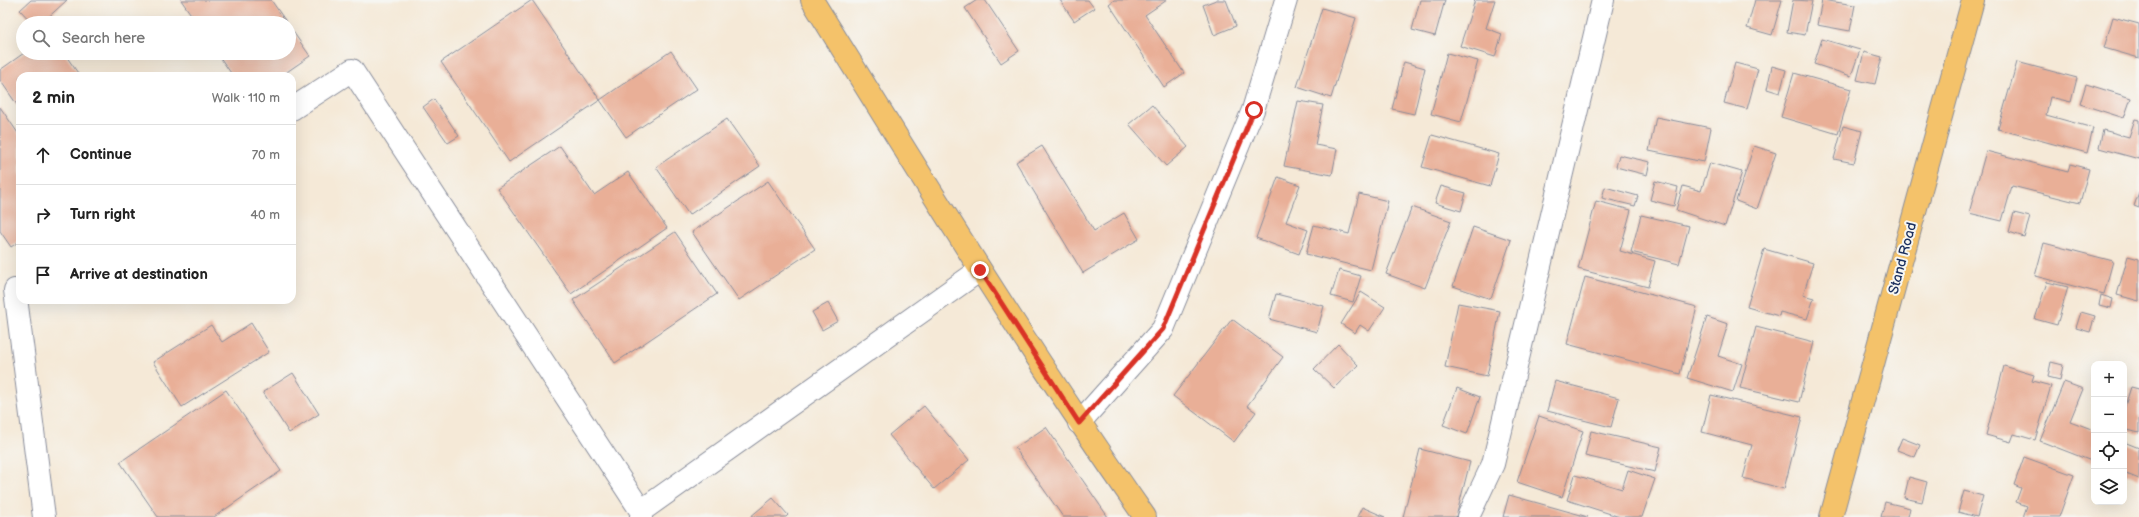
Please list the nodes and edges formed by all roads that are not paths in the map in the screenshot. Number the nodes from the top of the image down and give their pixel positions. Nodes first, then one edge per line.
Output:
1 (812, 0) edge
2 (1286, 0) edge
3 (1603, 0) edge
4 (1974, 0) edge
5 (296, 106) edge
6 (980, 270) junction
7 (12, 292) edge
8 (1079, 423) junction
9 (641, 514) edge
10 (44, 517) edge
11 (1145, 517) edge
12 (1468, 517) edge
13 (1831, 517) edge

1 - 6 main road
2 - 8 street
3 - 12 street
4 - 13 main road, Stand Road
5 - 9 street
6 - 8 main road
6 - 9 street
7 - 10 street
8 - 11 main road

